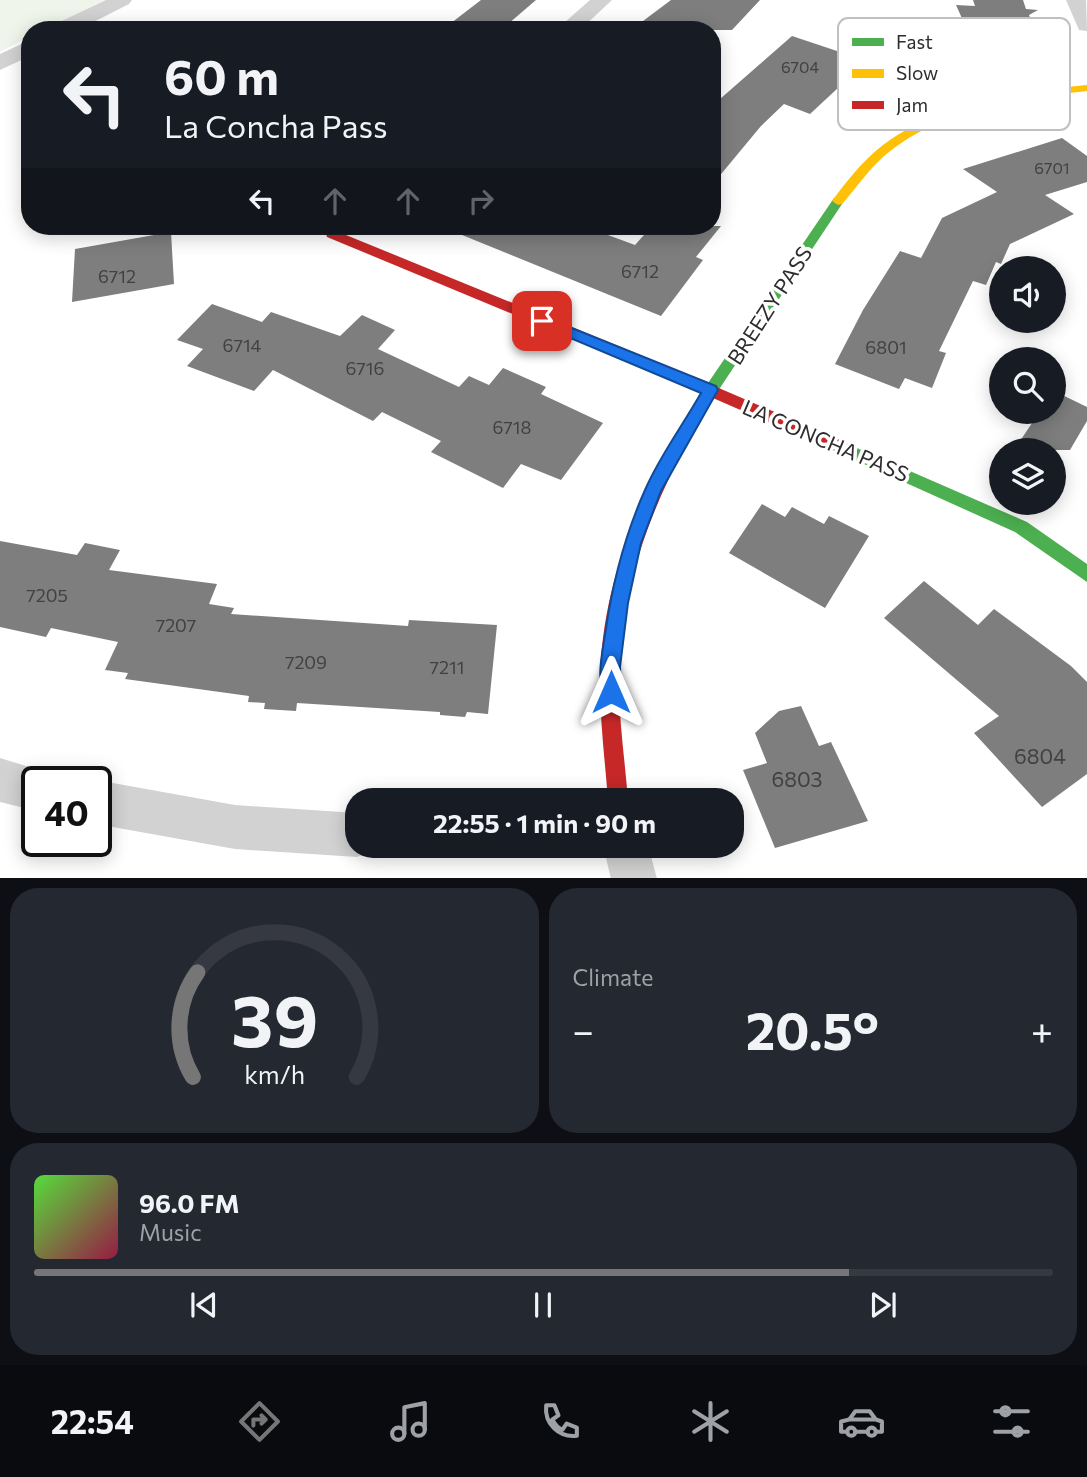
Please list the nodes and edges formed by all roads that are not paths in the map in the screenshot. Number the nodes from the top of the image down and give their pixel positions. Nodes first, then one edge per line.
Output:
1 (122, 0) edge
2 (602, 0) edge
3 (1076, 0) edge
4 (79, 21) edge
5 (578, 21) edge
6 (1087, 24) edge
7 (21, 52) edge
8 (0, 64) edge
9 (917, 130) edge
10 (334, 235) edge
11 (711, 390) junction
12 (1087, 574) edge
13 (0, 780) edge
14 (21, 785) edge
15 (617, 788) edge
16 (112, 805) edge
17 (345, 834) edge
18 (629, 858) edge
19 (634, 878) edge

1 - 4 street
2 - 5 street
3 - 6 street
7 - 8 street
9 - 11 street, BREEZY PASS
10 - 11 street, LA CONCHA PASS
11 - 12 street, LA CONCHA PASS
11 - 15 street, BREEZY PASS
13 - 14 street
16 - 17 street
18 - 19 street

